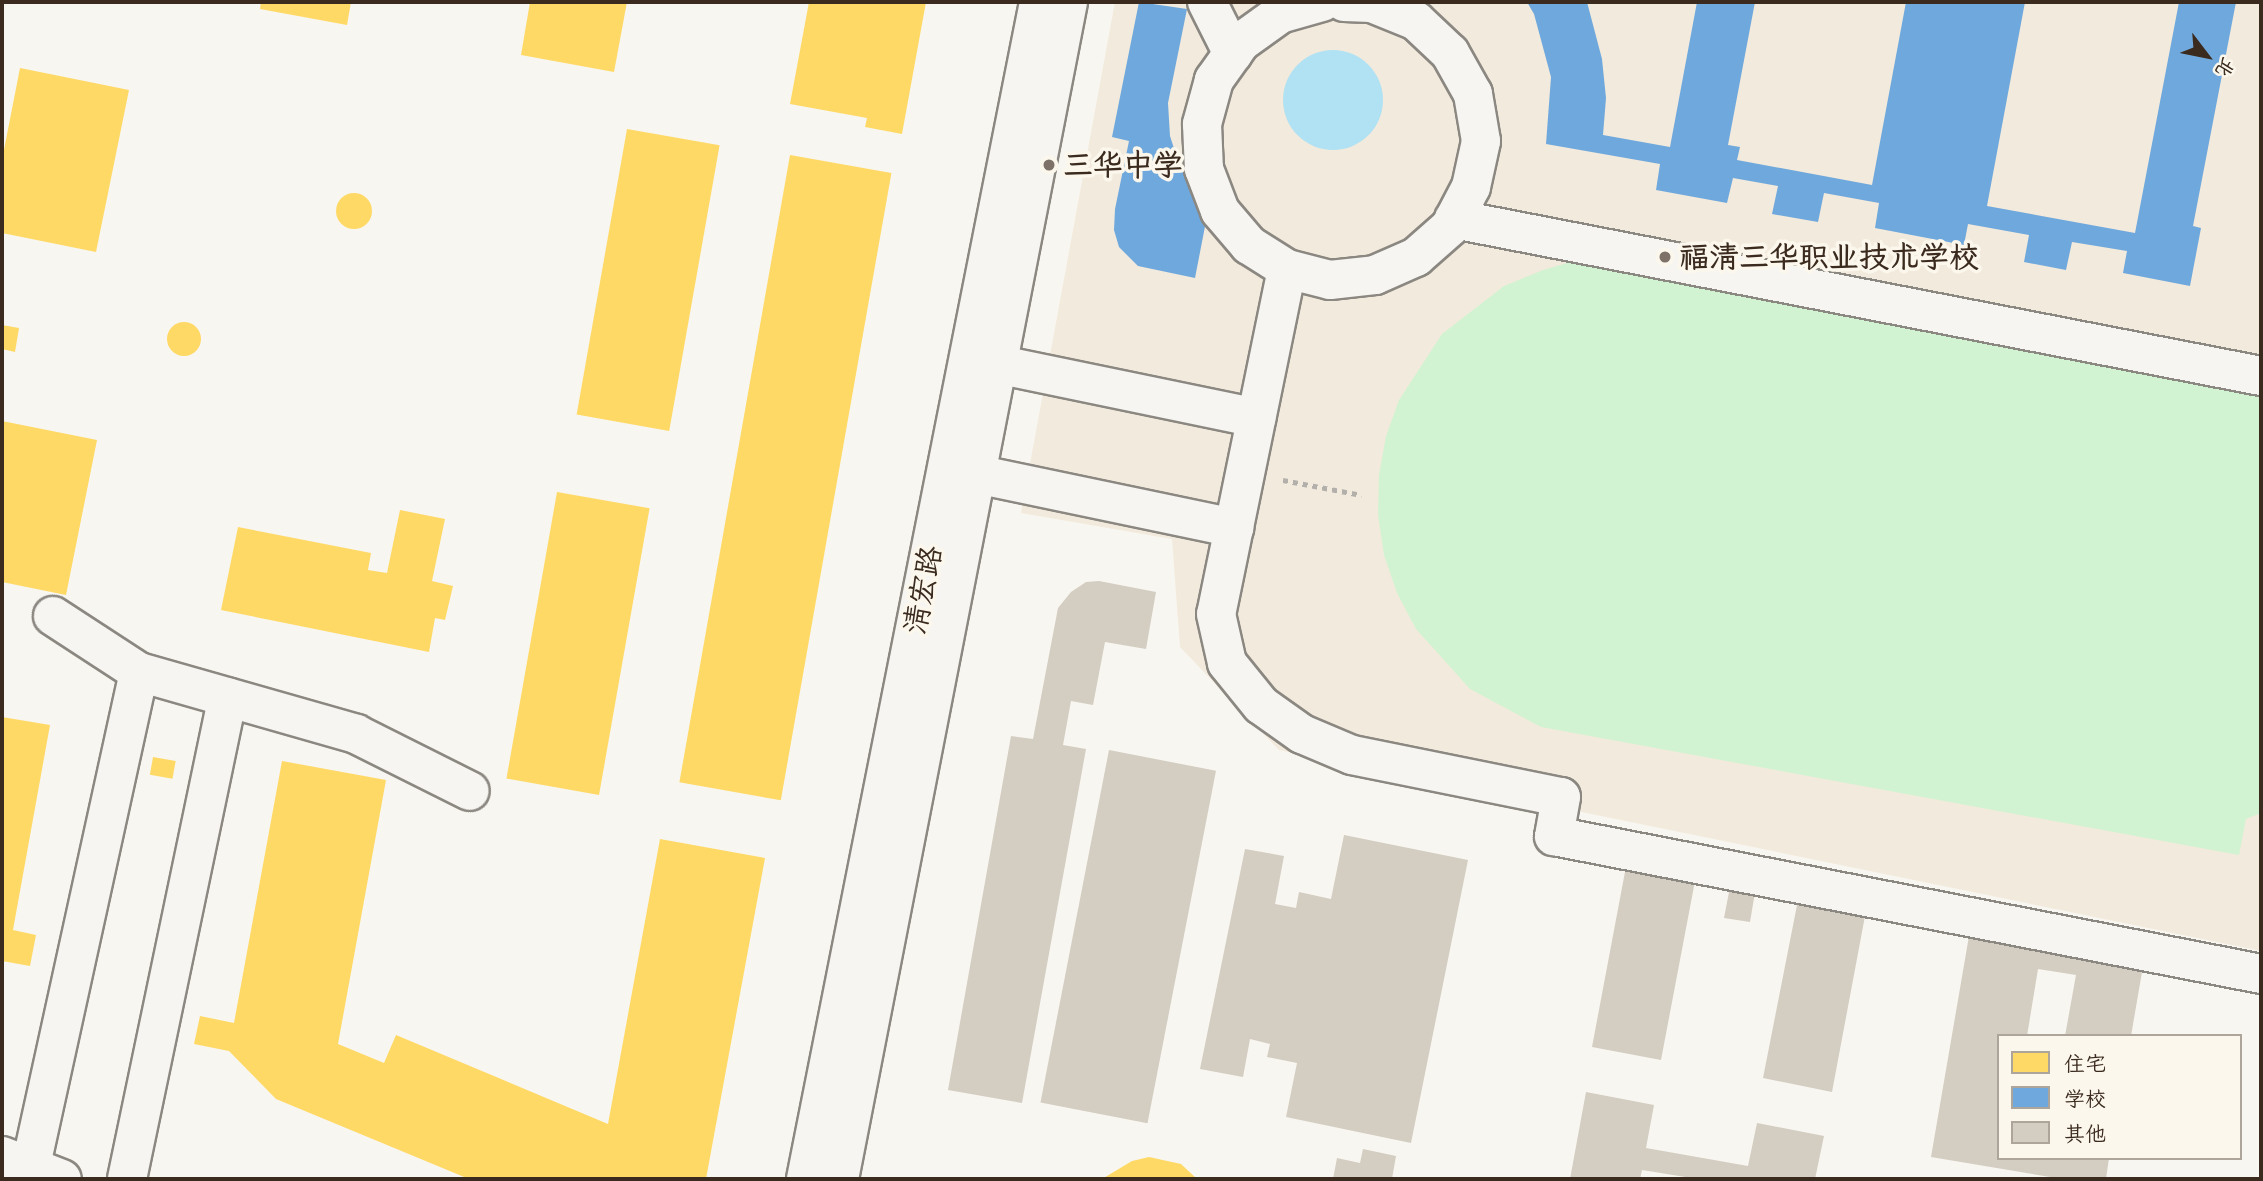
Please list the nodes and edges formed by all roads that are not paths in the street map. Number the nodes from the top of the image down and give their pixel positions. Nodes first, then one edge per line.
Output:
1 (1039, 2) edge
2 (1068, 2) edge
3 (1208, 2) edge
4 (1322, 2) edge
5 (1343, 2) edge
6 (1233, 54) junction
7 (1454, 219) junction
8 (1286, 269) junction
9 (996, 364) junction
10 (2261, 376) edge
11 (1256, 418) junction
12 (976, 474) junction
13 (1234, 528) junction
14 (53, 616) dead end
15 (139, 672) junction
16 (228, 697) junction
17 (470, 792) dead end
18 (2261, 974) edge
19 (2, 1156) edge
20 (28, 1179) edge
21 (62, 1179) edge
22 (127, 1179) edge
23 (806, 1179) edge
24 (839, 1179) edge

1 - 23 street, 清宏路
2 - 9 street, 清宏路
3 - 6 street
4 - 6 street
5 - 7 street
6 - 8 street
7 - 8 street
7 - 10 street
8 - 11 street
9 - 11 street
9 - 12 street, 清宏路
11 - 13 street
12 - 13 street
12 - 24 street, 清宏路
13 - 18 street
14 - 15 street
15 - 16 street
15 - 20 street
16 - 17 street
16 - 22 street
19 - 21 street

